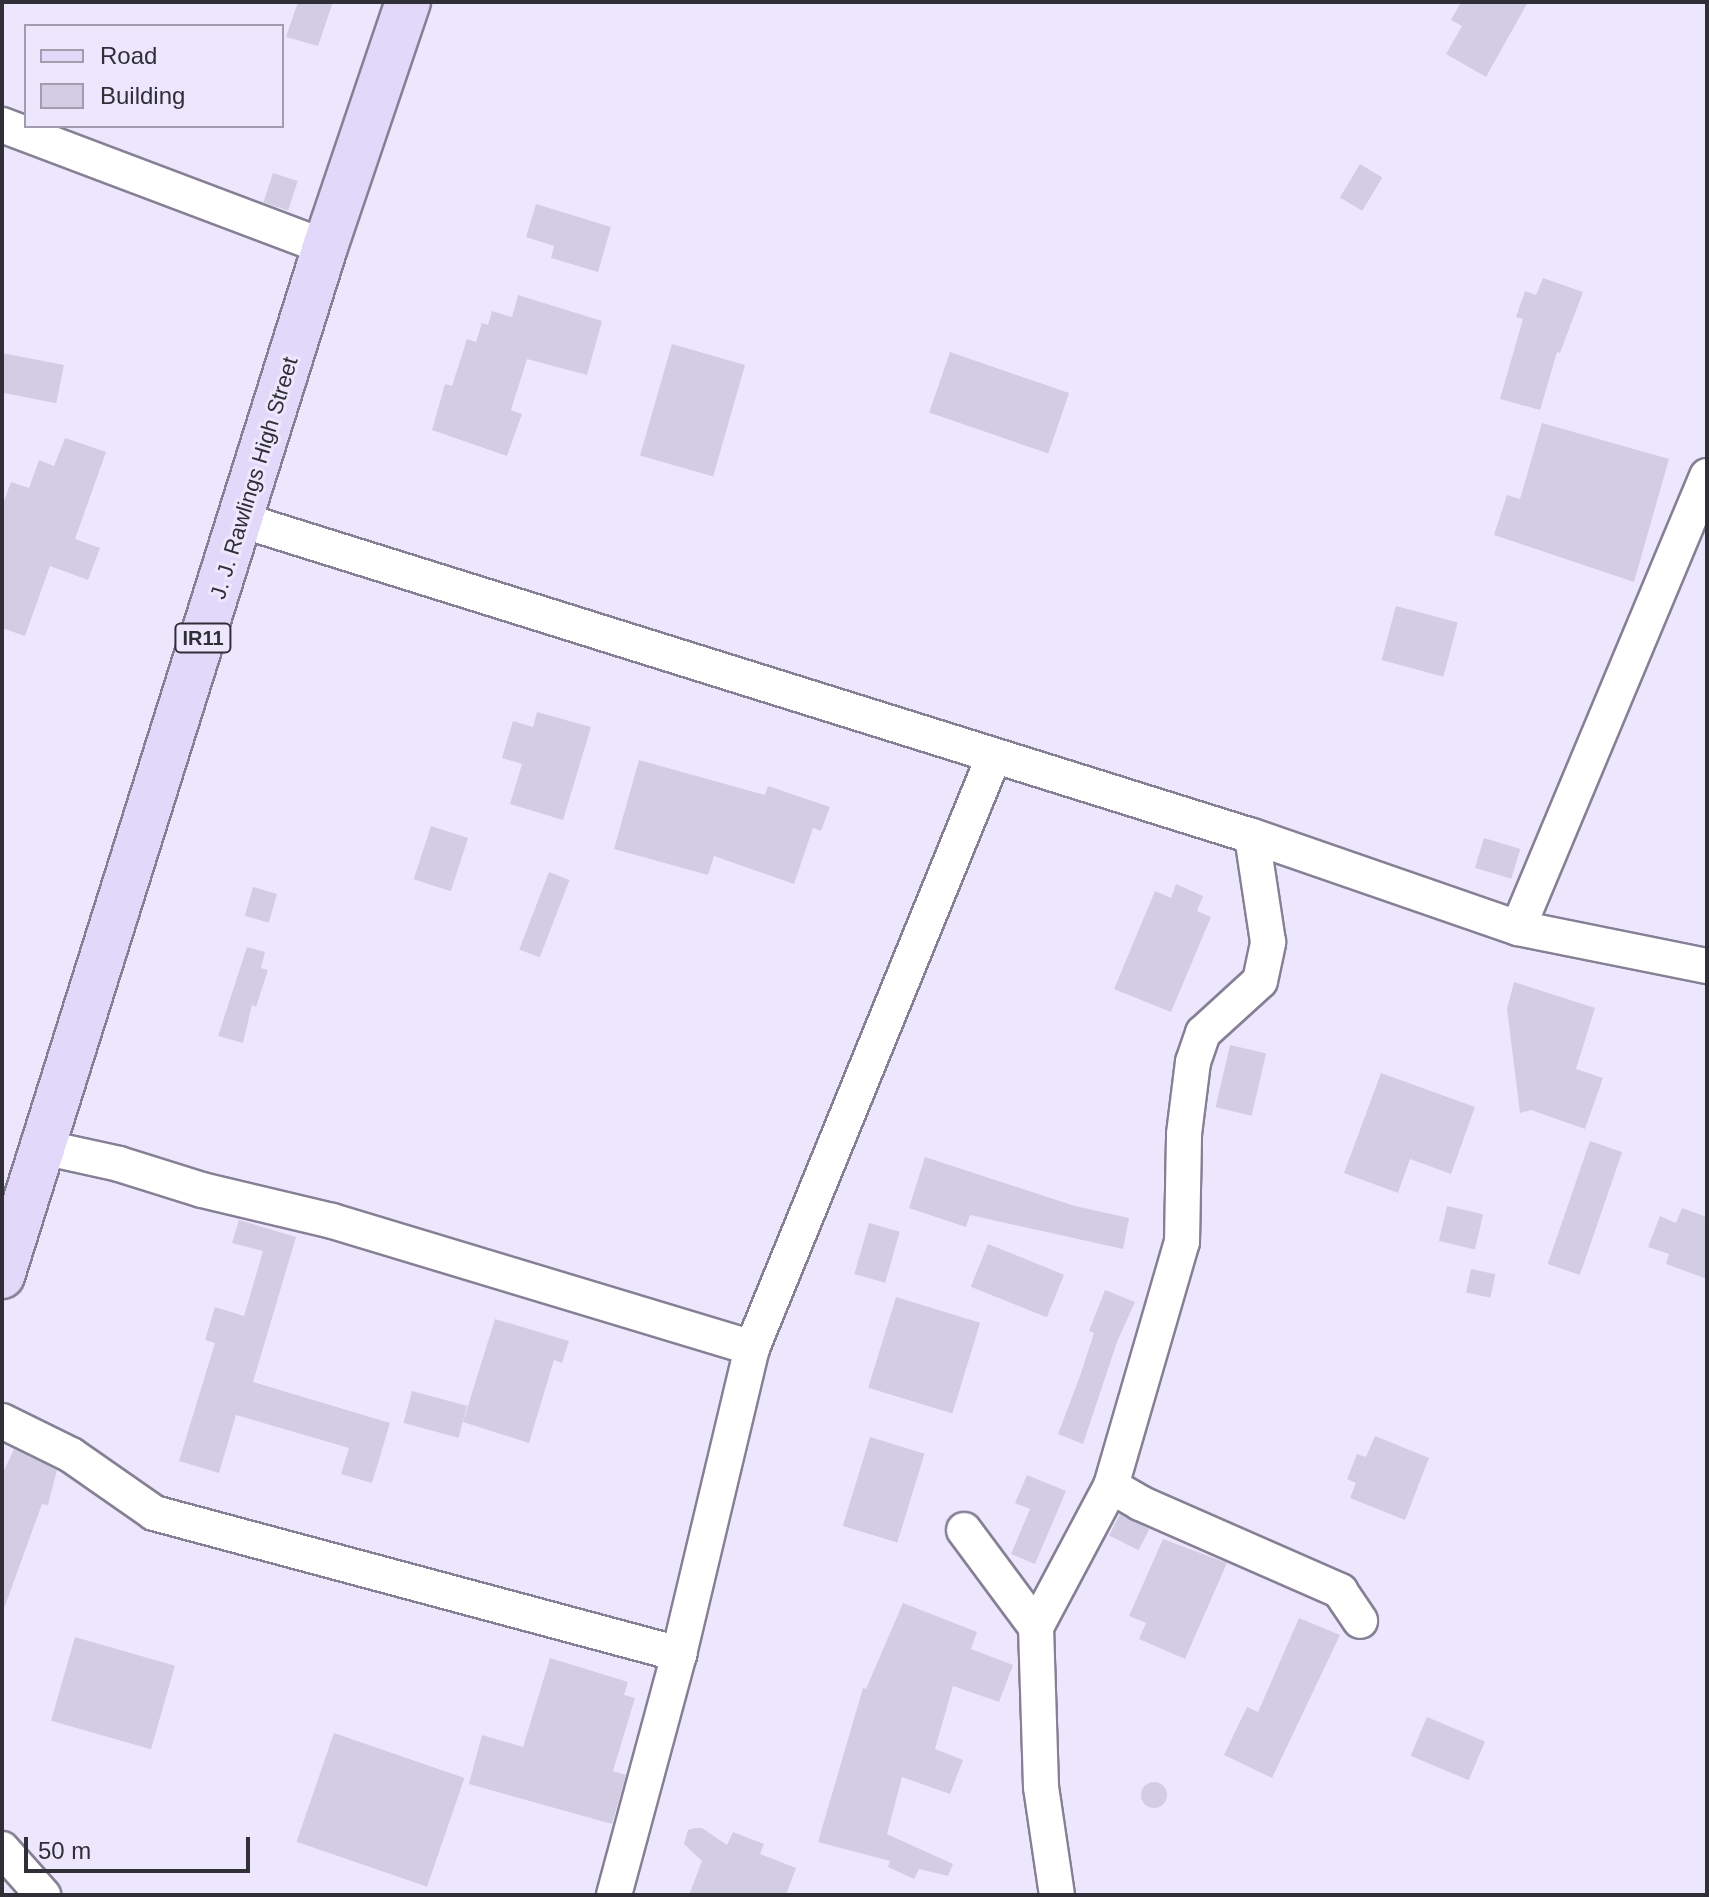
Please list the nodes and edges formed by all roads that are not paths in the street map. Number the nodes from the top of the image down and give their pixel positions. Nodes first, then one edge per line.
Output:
1 (408, 2) edge
2 (2, 125) edge
3 (325, 247) junction
4 (1707, 476) edge
5 (241, 520) junction
6 (994, 756) junction
7 (1252, 836) junction
8 (1518, 928) junction
9 (1707, 966) edge
10 (42, 1147) junction
11 (15, 1188) edge
12 (2, 1276) edge
13 (752, 1348) junction
14 (2, 1421) edge
15 (1111, 1486) junction
16 (964, 1530) dead end
17 (1360, 1621) dead end
18 (1036, 1627) junction
19 (679, 1654) junction
20 (2, 1849) edge
21 (43, 1895) edge
22 (614, 1895) edge
23 (1057, 1895) edge

1 - 3 main road, J. J. Rawlings High Street / IR11
2 - 3 street
3 - 5 main road, J. J. Rawlings High Street / IR11
4 - 8 street
5 - 6 street
5 - 10 main road, J. J. Rawlings High Street / IR11
6 - 7 street
6 - 13 street
7 - 8 street
7 - 15 street
8 - 9 street
10 - 11 main road, J. J. Rawlings High Street / IR11
10 - 13 street
11 - 12 main road, J. J. Rawlings High Street / IR11
13 - 19 street
14 - 19 street
15 - 17 street
15 - 18 street
16 - 18 street
18 - 23 street
19 - 22 street
20 - 21 street

